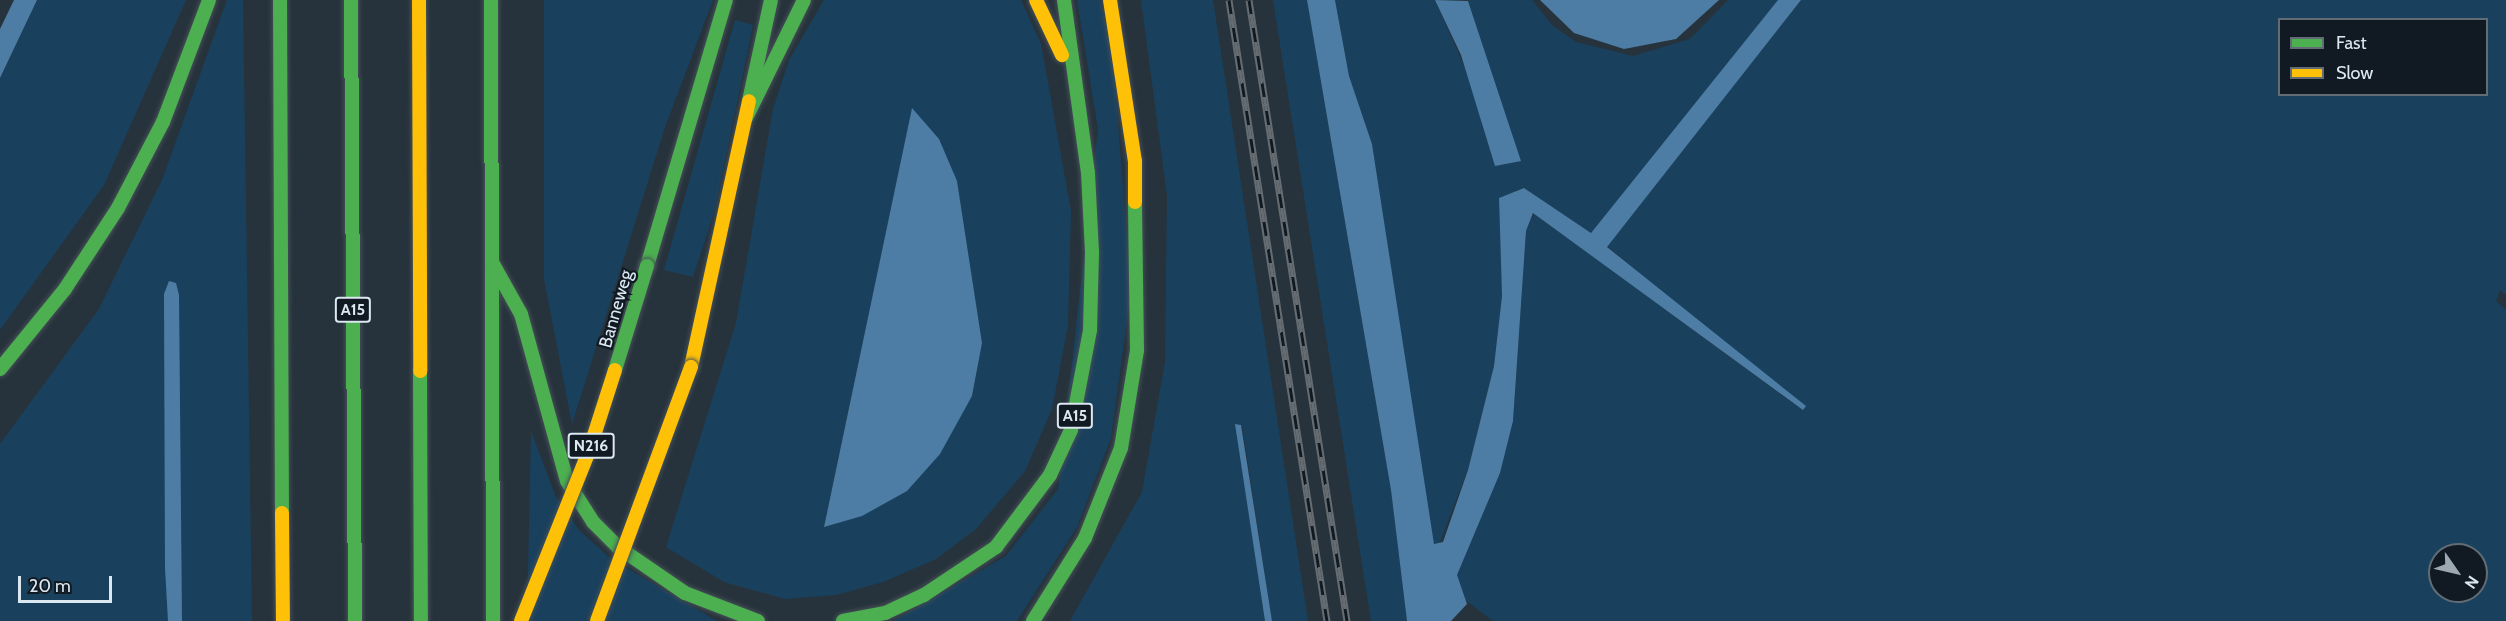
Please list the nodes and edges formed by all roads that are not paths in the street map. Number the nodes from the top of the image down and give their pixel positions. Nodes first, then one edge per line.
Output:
1 (209, 0) edge
2 (280, 0) edge
3 (351, 0) edge
4 (419, 0) edge
5 (491, 0) edge
6 (726, 0) edge
7 (771, 0) edge
8 (804, 0) edge
9 (1036, 0) edge
10 (1064, 0) edge
11 (1110, 0) edge
12 (1079, 92) junction
13 (746, 118) junction
14 (492, 263) junction
15 (0, 369) edge
16 (283, 621) edge
17 (355, 621) edge
18 (421, 621) edge
19 (493, 621) edge
20 (521, 621) edge
21 (597, 621) edge
22 (758, 621) edge
23 (843, 621) edge
24 (1033, 621) edge

1 - 15 main road
2 - 16 main road
3 - 17 main road, A15
4 - 18 main road
5 - 14 main road
6 - 20 main road, Banneweg / N216, bridge
7 - 13 main road
8 - 13 main road
9 - 12 main road, A15
10 - 12 main road, A15
11 - 24 main road
12 - 23 main road, A15
13 - 21 main road, bridge
14 - 19 main road
14 - 22 main road

